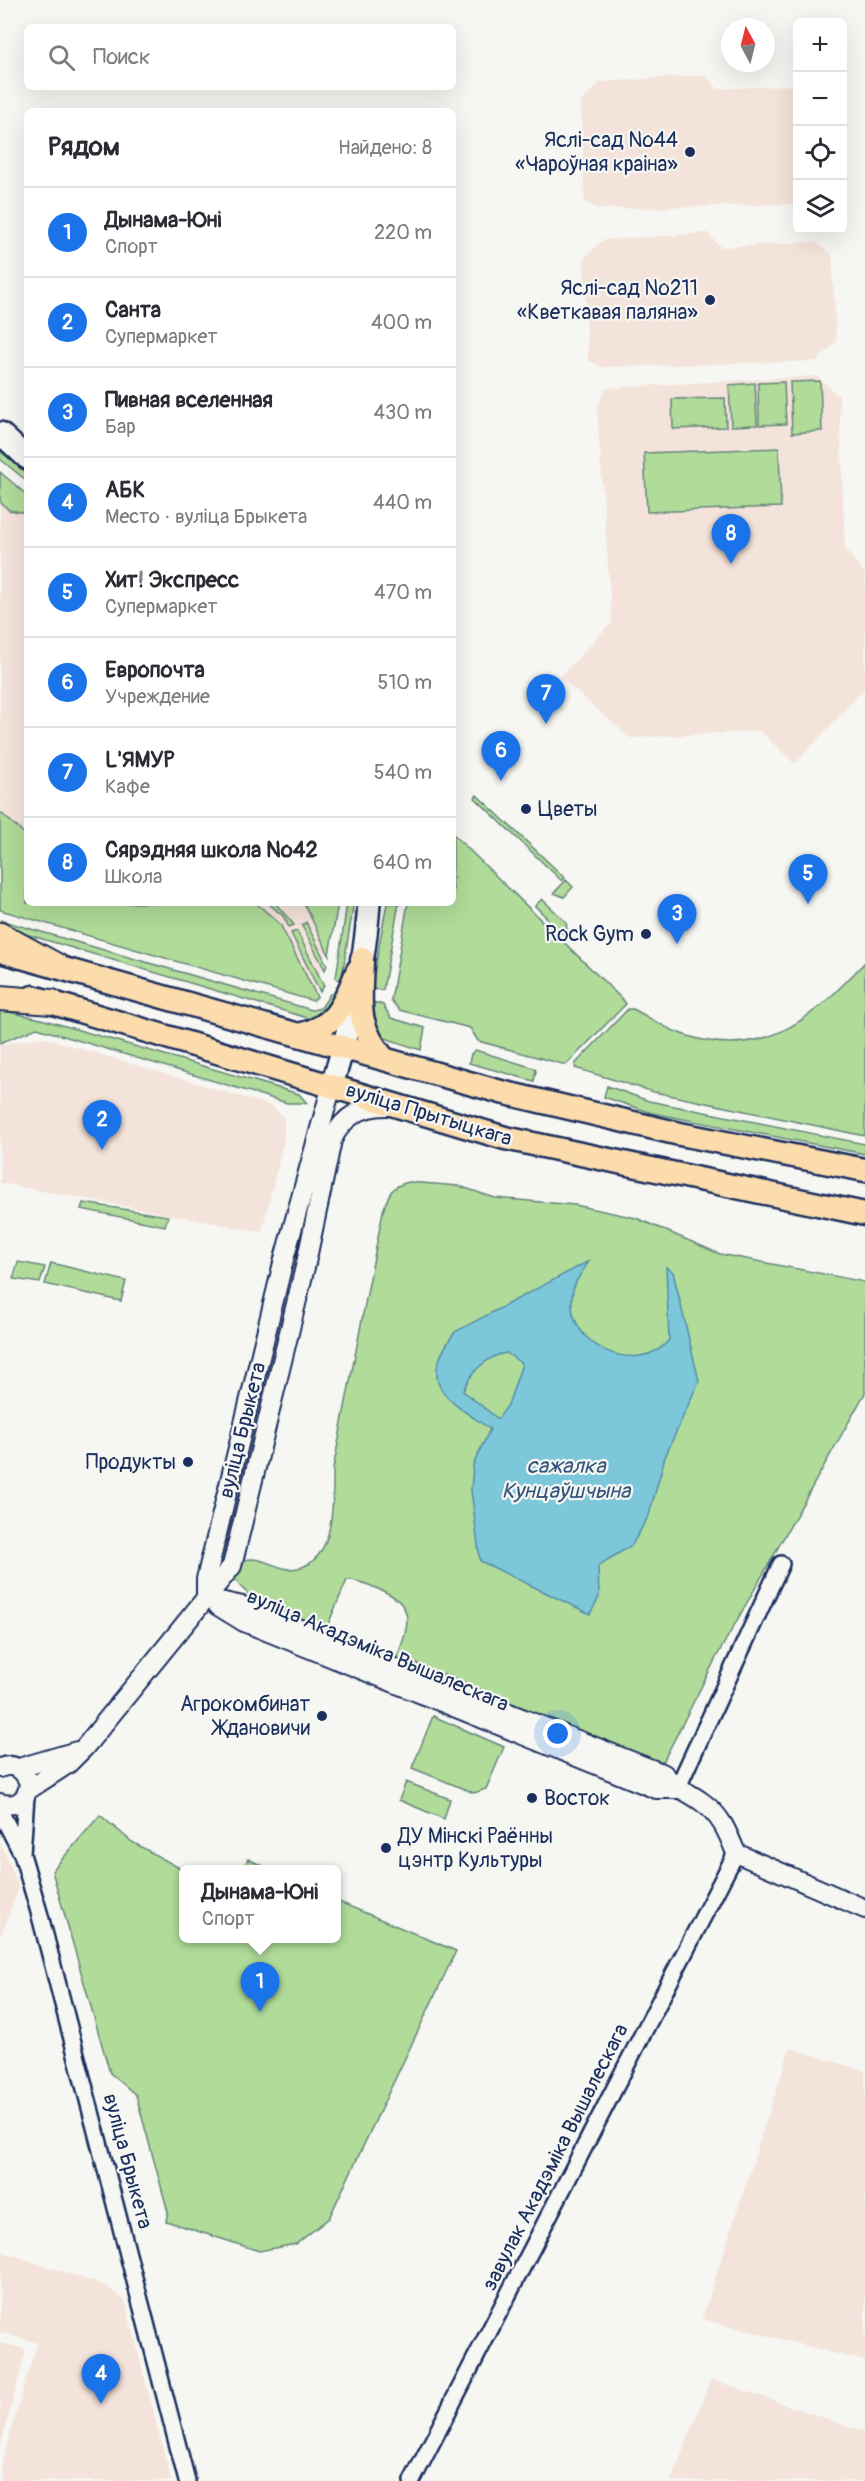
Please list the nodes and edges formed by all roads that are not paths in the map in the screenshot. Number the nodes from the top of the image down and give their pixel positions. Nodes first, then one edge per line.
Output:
1 (0, 433) edge
2 (24, 455) edge
3 (369, 906) edge
4 (0, 935) edge
5 (0, 951) edge
6 (362, 959) junction
7 (57, 966) junction
8 (0, 987) edge
9 (0, 998) edge
10 (52, 1002) junction
11 (298, 1035) junction
12 (343, 1048) junction
13 (384, 1059) junction
14 (332, 1085) junction
15 (399, 1107) junction
16 (865, 1170) edge
17 (865, 1214) edge
18 (284, 1259) junction
19 (306, 1263) junction
20 (239, 1443) junction
21 (260, 1449) junction
22 (781, 1564) dead end
23 (206, 1598) junction
24 (84, 1748) junction
25 (6, 1766) edge
26 (677, 1789) junction
27 (27, 1793) junction
28 (0, 1803) edge
29 (0, 1811) edge
30 (736, 1853) junction
31 (22, 1854) junction
32 (865, 1909) edge
33 (186, 2481) edge
34 (412, 2481) edge

1 - 2 main road
3 - 6 main road
4 - 7 highway
5 - 7 main road, вуліца Прытыцкага
6 - 11 main road
6 - 12 main road
6 - 13 main road
7 - 11 main road, вуліца Прытыцкага
8 - 10 main road, вуліца Прытыцкага
9 - 10 highway
10 - 14 main road, вуліца Прытыцкага
11 - 12 main road, вуліца Прытыцкага
12 - 13 main road, вуліца Прытыцкага
12 - 14 main road
13 - 16 main road, вуліца Прытыцкага
14 - 15 main road, вуліца Прытыцкага
14 - 18 street, вуліца Брыкета
15 - 17 main road, вуліца Прытыцкага
15 - 19 street, вуліца Брыкета
18 - 19 street
18 - 20 street, вуліца Брыкета
19 - 21 street, вуліца Брыкета
20 - 21 street
20 - 23 street, вуліца Брыкета
21 - 23 street, вуліца Брыкета
22 - 26 street
23 - 24 street, вуліца Брыкета
23 - 26 street, вуліца Акадэміка Вышалескага
24 - 25 street
24 - 27 street, вуліца Брыкета
25 - 27 street
26 - 30 street, вуліца Акадэміка Вышалескага
27 - 28 street
27 - 31 street, вуліца Брыкета
29 - 31 street, вуліца Брыкета
30 - 32 street
30 - 34 street, завулак Акадэміка Вышалескага
31 - 33 street, вуліца Брыкета

